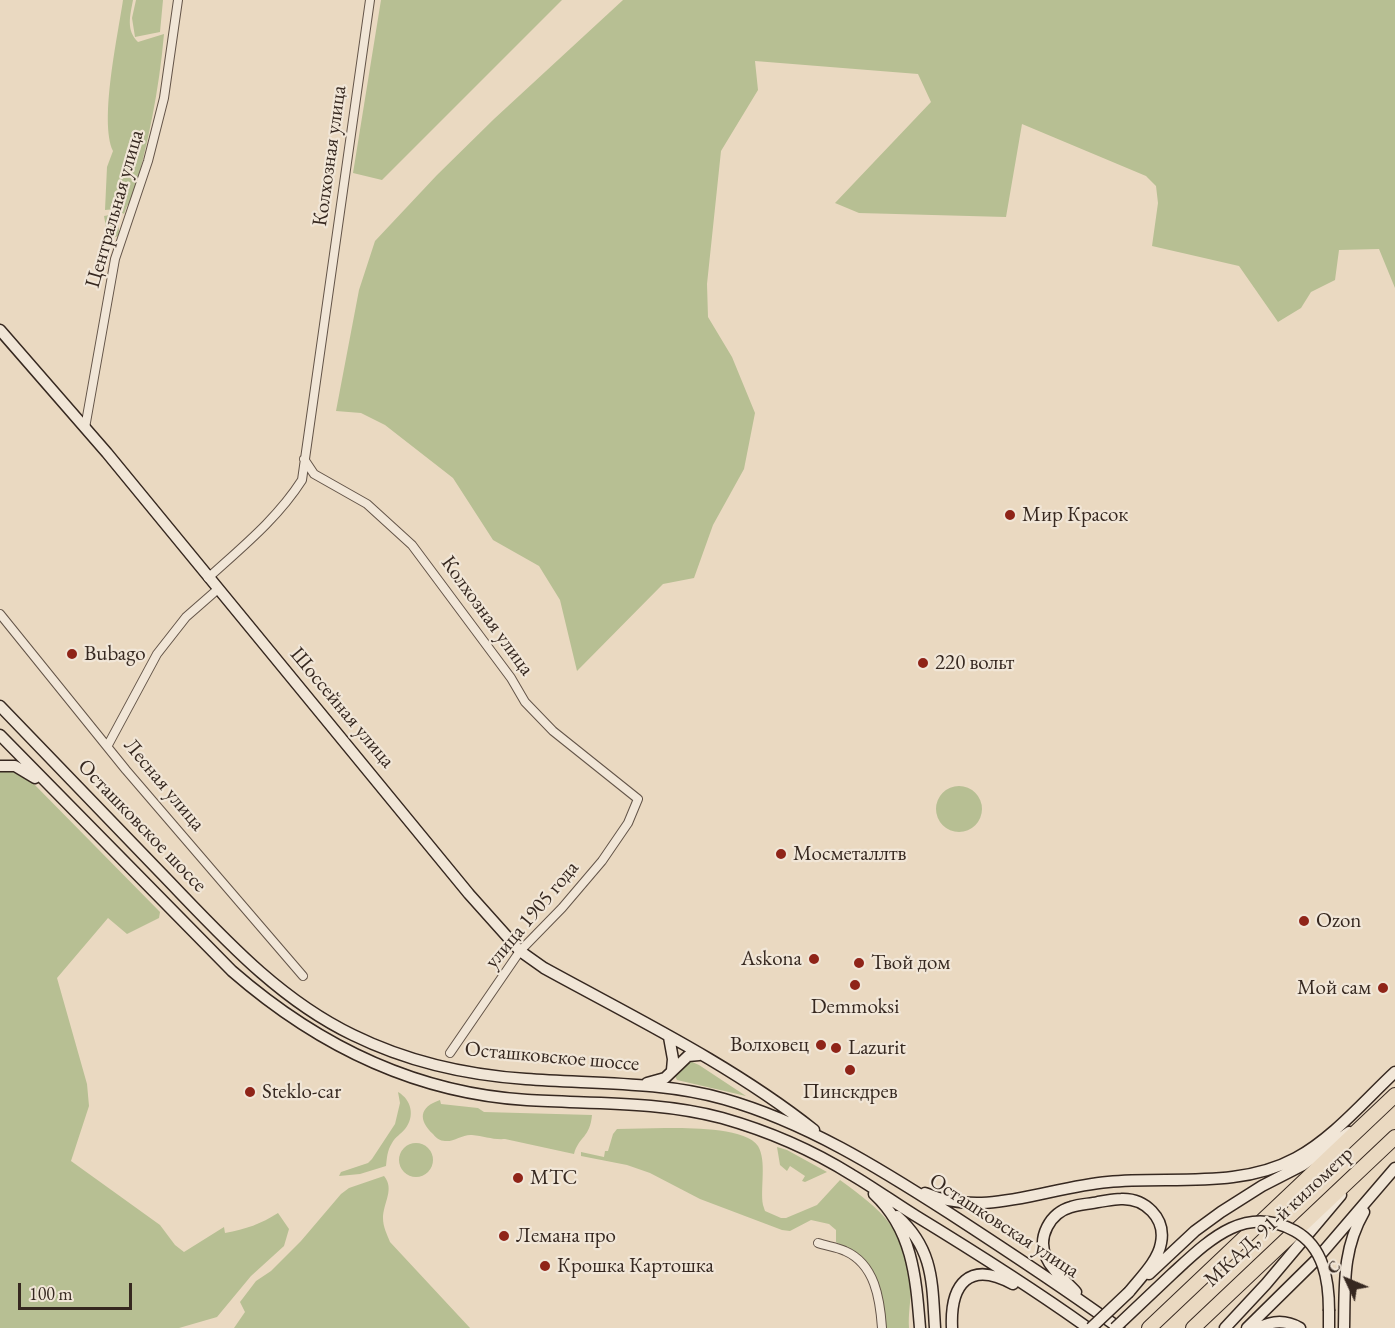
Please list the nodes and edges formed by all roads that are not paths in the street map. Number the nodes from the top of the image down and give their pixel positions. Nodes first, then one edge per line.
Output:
1 (178, 0) edge
2 (370, 0) edge
3 (0, 330) edge
4 (85, 428) junction
5 (304, 459) junction
6 (314, 474) junction
7 (302, 480) junction
8 (208, 578) junction
9 (218, 589) junction
10 (0, 614) edge
11 (0, 706) edge
12 (0, 735) edge
13 (108, 746) junction
14 (0, 766) edge
15 (638, 799) joint
16 (67, 804) junction
17 (520, 951) junction
18 (303, 976) dead end
19 (669, 1037) junction
20 (450, 1053) dead end
21 (700, 1055) junction
22 (672, 1070) junction
23 (1395, 1072) edge
24 (632, 1084) junction
25 (1395, 1095) edge
26 (1376, 1113) junction
27 (1395, 1137) edge
28 (826, 1140) junction
29 (1377, 1154) junction
30 (1296, 1158) junction
31 (864, 1161) joint
32 (1395, 1168) edge
33 (851, 1174) junction
34 (896, 1180) junction
35 (1383, 1182) junction
36 (1262, 1186) junction
37 (883, 1203) junction
38 (818, 1243) dead end
39 (1139, 1280) junction
40 (1093, 1309) junction
41 (1076, 1319) junction
42 (882, 1328) edge
43 (920, 1328) edge
44 (935, 1328) edge
45 (952, 1328) edge
46 (1090, 1328) edge
47 (1117, 1328) edge
48 (1149, 1328) edge
49 (1192, 1328) edge
50 (1225, 1328) edge
51 (1247, 1328) edge
52 (1259, 1328) edge
53 (1300, 1328) edge
54 (1329, 1328) edge
55 (1344, 1328) edge

1 - 4 street, Центральная улица
2 - 5 street, Колхозная улица
3 - 4 main road, Шоссейная улица
4 - 8 main road, Шоссейная улица
5 - 6 street, Колхозная улица
5 - 7 street, Колхозная улица
6 - 7 street
6 - 15 street, Колхозная улица
7 - 8 street, Колхозная улица
8 - 9 main road, Шоссейная улица
9 - 13 street
9 - 17 main road, Шоссейная улица
10 - 13 street, Лесная улица
11 - 24 main road, Осташковское шоссе
12 - 16 main road, Осташковское шоссе
13 - 18 street, Лесная улица
14 - 16 main road
15 - 17 street, улица 1905 года
16 - 33 main road, Осташковское шоссе
17 - 19 main road, Шоссейная улица
17 - 20 street, улица 1905 года
19 - 21 main road, Шоссейная улица
19 - 22 main road
21 - 22 main road
21 - 28 main road, Шоссейная улица
22 - 24 main road
23 - 30 main road
24 - 28 main road, Осташковское шоссе
25 - 26 highway, МКАД, 91-й километр
26 - 36 main road
26 - 48 highway, МКАД, 91-й километр
27 - 29 highway, МКАД, 91-й километр
28 - 31 main road, Осташковское шоссе
29 - 49 highway, МКАД, 91-й километр
29 - 50 main road
30 - 34 main road
30 - 36 main road
31 - 34 main road, Осташковская улица
32 - 35 main road
33 - 37 main road
33 - 41 main road, Осташковская улица
34 - 40 main road, Осташковская улица
35 - 51 main road
35 - 55 main road
36 - 39 main road
37 - 43 main road
37 - 44 main road
38 - 42 street
39 - 40 main road
39 - 46 main road, bridge
40 - 47 main road, Осташковская улица
41 - 45 main road
41 - 46 main road, Осташковская улица
47 - 54 main road, bridge
52 - 53 main road

